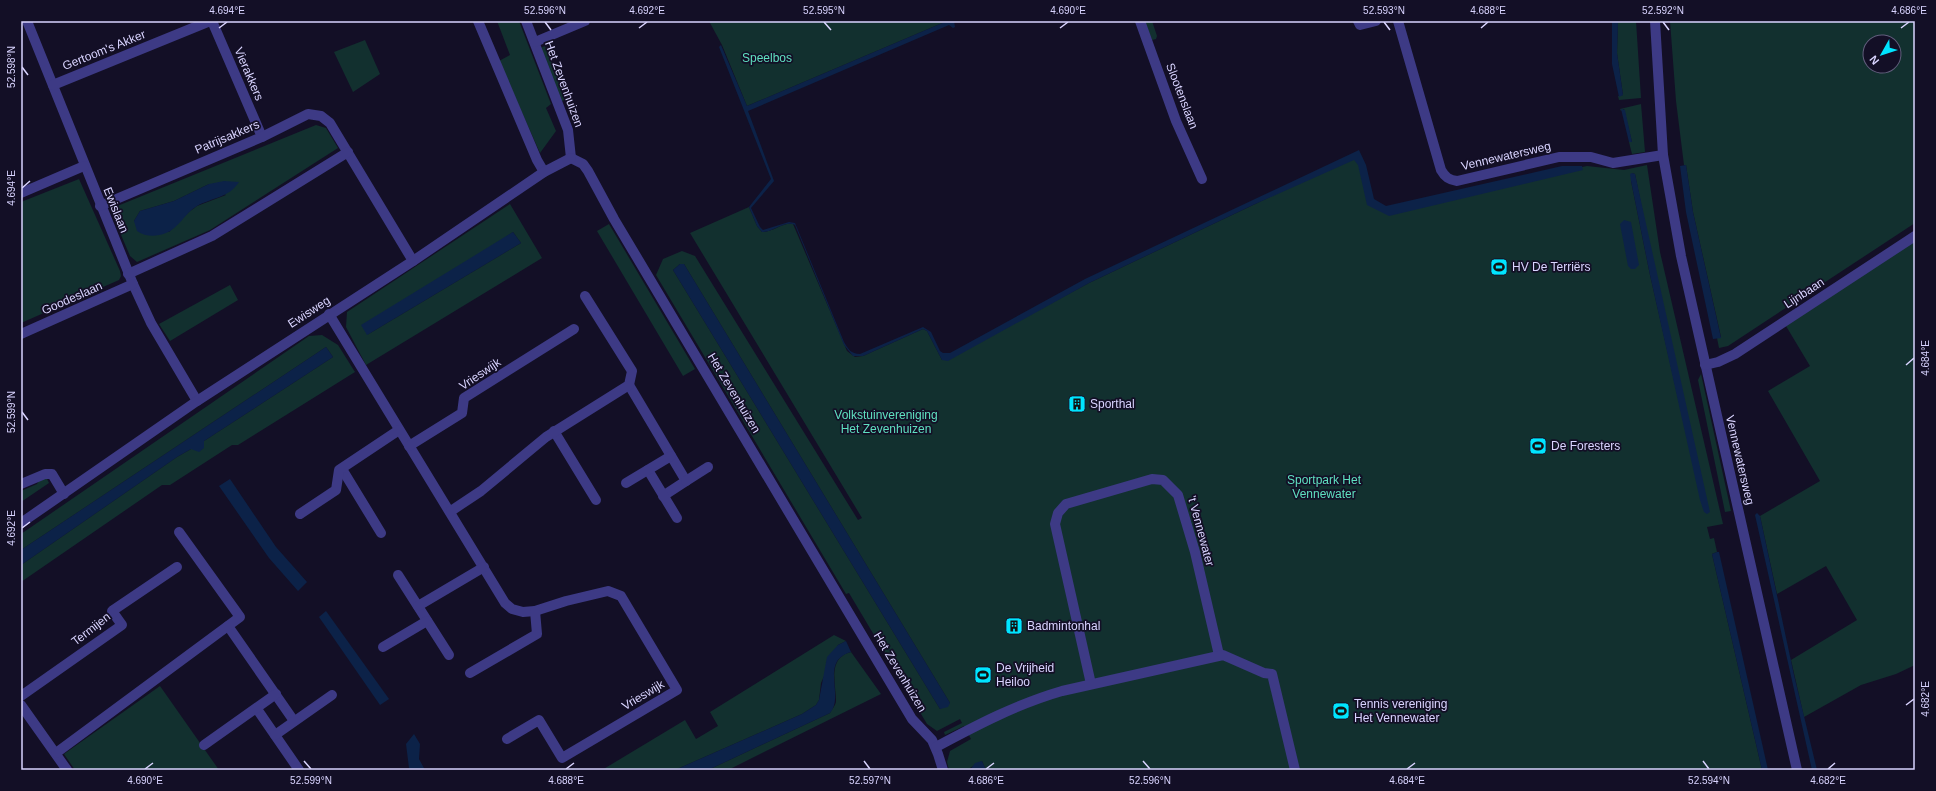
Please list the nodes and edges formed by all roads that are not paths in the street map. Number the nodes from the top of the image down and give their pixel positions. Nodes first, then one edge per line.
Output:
1 (27, 21) edge
2 (211, 21) edge
3 (478, 21) edge
4 (526, 21) edge
5 (585, 21) edge
6 (1140, 21) edge
7 (1358, 21) edge
8 (1376, 21) edge
9 (1398, 21) edge
10 (1655, 21) edge
11 (534, 42) junction
12 (53, 85) junction
13 (262, 136) junction
14 (348, 152) junction
15 (1663, 155) junction
16 (571, 158) junction
17 (84, 166) junction
18 (544, 172) junction
19 (1202, 179) dead end
20 (21, 193) edge
21 (100, 206) junction
22 (1915, 236) edge
23 (413, 261) junction
24 (128, 274) junction
25 (133, 284) junction
26 (585, 296) dead end
27 (330, 314) junction
28 (574, 329) dead end
29 (21, 334) edge
30 (1705, 365) junction
31 (629, 385) junction
32 (197, 401) junction
33 (400, 430) junction
34 (554, 431) junction
35 (409, 446) junction
36 (671, 456) junction
37 (708, 467) dead end
38 (342, 468) junction
39 (648, 470) junction
40 (686, 480) junction
41 (626, 483) dead end
42 (21, 484) edge
43 (64, 494) junction
44 (663, 496) junction
45 (596, 500) dead end
46 (451, 511) junction
47 (300, 514) dead end
48 (677, 518) dead end
49 (21, 524) edge
50 (178, 532) dead end
51 (380, 533) dead end
52 (176, 567) dead end
53 (484, 567) junction
54 (398, 575) dead end
55 (418, 606) junction
56 (535, 611) junction
57 (427, 621) junction
58 (228, 626) junction
59 (383, 647) dead end
60 (450, 655) dead end
61 (1219, 655) junction
62 (470, 673) dead end
63 (1091, 684) junction
64 (276, 694) junction
65 (332, 695) dead end
66 (21, 696) edge
67 (21, 706) edge
68 (257, 708) junction
69 (294, 721) junction
70 (275, 735) junction
71 (507, 740) dead end
72 (204, 745) dead end
73 (936, 747) junction
74 (56, 753) junction
75 (68, 770) edge
76 (299, 770) edge
77 (943, 770) edge
78 (1295, 770) edge
79 (1797, 770) edge

1 - 12 street, Ewislaan
2 - 12 street, Gertoom's Akker
2 - 13 street, Vierakkers
3 - 18 street
4 - 11 street, Het Zevenhuizen
5 - 11 street
6 - 19 street, Slootenslaan
7 - 8 street
9 - 15 street, Vennewatersweg
10 - 15 street, Vennewatersweg
11 - 16 street, Het Zevenhuizen
12 - 17 street, Ewislaan
13 - 14 street, Patrijsakkers
13 - 21 street, Patrijsakkers
14 - 23 street, Patrijsakkers
14 - 24 street
15 - 30 street, Vennewatersweg
16 - 18 street, Ewisweg
16 - 73 street, Het Zevenhuizen
17 - 20 street
17 - 21 street, Ewislaan
18 - 23 street, Ewisweg
21 - 24 street, Ewislaan
22 - 30 street, Lijnbaan
23 - 27 street, Ewisweg
24 - 25 street, Ewislaan
25 - 29 street, Goodeslaan
25 - 32 street, Ewislaan
26 - 31 street
27 - 32 street, Ewisweg
27 - 33 street, Vrieswijk
28 - 35 street, Vrieswijk
30 - 79 street, Vennewatersweg
31 - 34 street
31 - 36 street
32 - 43 street, Ewisweg
33 - 35 street, Vrieswijk
33 - 38 street
34 - 45 street
34 - 46 street
35 - 46 street, Vrieswijk
36 - 39 street
36 - 40 street
37 - 40 street
38 - 47 street
38 - 51 street
39 - 41 street
39 - 44 street
40 - 44 street
42 - 43 street
43 - 49 street, Ewisweg
44 - 48 street
46 - 53 street, Vrieswijk
50 - 58 street
52 - 66 street, Termijen
53 - 55 street
53 - 56 street, Vrieswijk
54 - 55 street
55 - 57 street
56 - 62 street
56 - 71 street, Vrieswijk
57 - 59 street
57 - 60 street
58 - 64 street
58 - 74 street
61 - 63 street
61 - 63 street, 't Vennewater
61 - 78 street
63 - 73 street
64 - 68 street
64 - 69 street
65 - 69 street
67 - 74 street
68 - 70 street
68 - 72 street
69 - 70 street
70 - 76 street
73 - 77 street, Het Zevenhuizen
74 - 75 street

